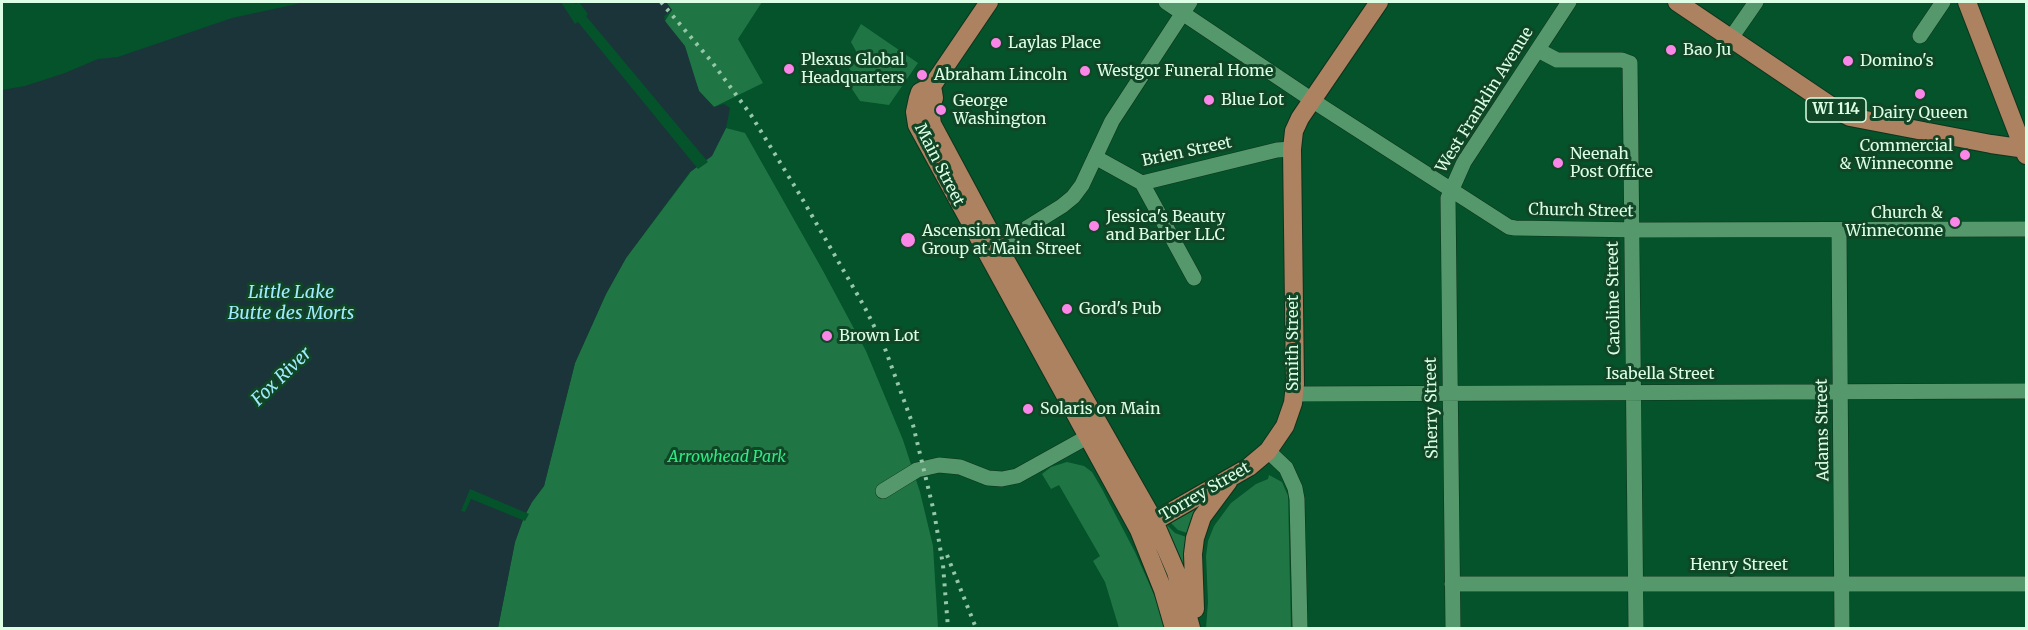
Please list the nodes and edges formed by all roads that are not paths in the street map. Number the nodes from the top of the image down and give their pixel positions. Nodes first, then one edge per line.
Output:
1 (989, 2) edge
2 (1166, 2) edge
3 (1379, 2) edge
4 (1569, 2) edge
5 (1677, 2) edge
6 (1756, 2) edge
7 (1943, 2) edge
8 (1967, 2) edge
9 (1186, 7) edge
10 (1920, 36) dead end
11 (1731, 38) junction
12 (1538, 50) junction
13 (1312, 101) junction
14 (1292, 149) junction
15 (2026, 151) edge
16 (1095, 157) junction
17 (1142, 183) junction
18 (1451, 188) junction
19 (2026, 229) edge
20 (1631, 230) junction
21 (1839, 230) junction
22 (992, 250) junction
23 (1194, 278) dead end
24 (1840, 391) junction
25 (2026, 391) edge
26 (1450, 392) junction
27 (1634, 392) junction
28 (1294, 394) junction
29 (1094, 433) junction
30 (1268, 451) junction
31 (1231, 478) junction
32 (883, 491) dead end
33 (1146, 525) junction
34 (1842, 583) junction
35 (1452, 584) junction
36 (1636, 584) junction
37 (2026, 584) edge
38 (1174, 628) edge
39 (1192, 628) edge
40 (1300, 628) edge
41 (1452, 628) edge
42 (1636, 628) edge
43 (1842, 628) edge

1 - 22 main road, Main Street
2 - 9 street, Church Street
3 - 13 main road, Smith Street
4 - 12 street, West Franklin Avenue
5 - 11 main road, WI 114
6 - 11 street
7 - 10 street
8 - 15 main road
9 - 13 street, Church Street
9 - 16 street
11 - 15 main road, WI 114
12 - 18 street, West Franklin Avenue
12 - 20 street, Caroline Street
13 - 14 main road, Smith Street
13 - 18 street, Church Street
14 - 17 street, Brien Street
14 - 28 main road, Smith Street
16 - 17 street, Brien Street
16 - 22 street
17 - 23 street
18 - 20 street, Church Street
18 - 26 street, Sherry Street
19 - 21 street, Church Street
20 - 21 street, Church Street
20 - 27 street, Caroline Street
21 - 24 street, Adams Street
22 - 29 main road, Main Street
24 - 25 street, Isabella Street
24 - 27 street, Isabella Street
24 - 34 street, Adams Street
26 - 27 street, Isabella Street
26 - 28 street, Isabella Street
26 - 35 street, Sherry Street
27 - 36 street, Caroline Street
28 - 30 main road, Smith Street
29 - 32 street
29 - 33 main road, Main Street
30 - 31 main road, Torrey Street
30 - 40 street
31 - 33 main road, Torrey Street
31 - 39 main road
33 - 38 main road, Main Street
33 - 39 main road, Main Street
34 - 36 street, Henry Street
34 - 37 street, Henry Street
34 - 43 street, Adams Street
35 - 36 street, Henry Street
35 - 41 street, Sherry Street
36 - 42 street, Caroline Street

